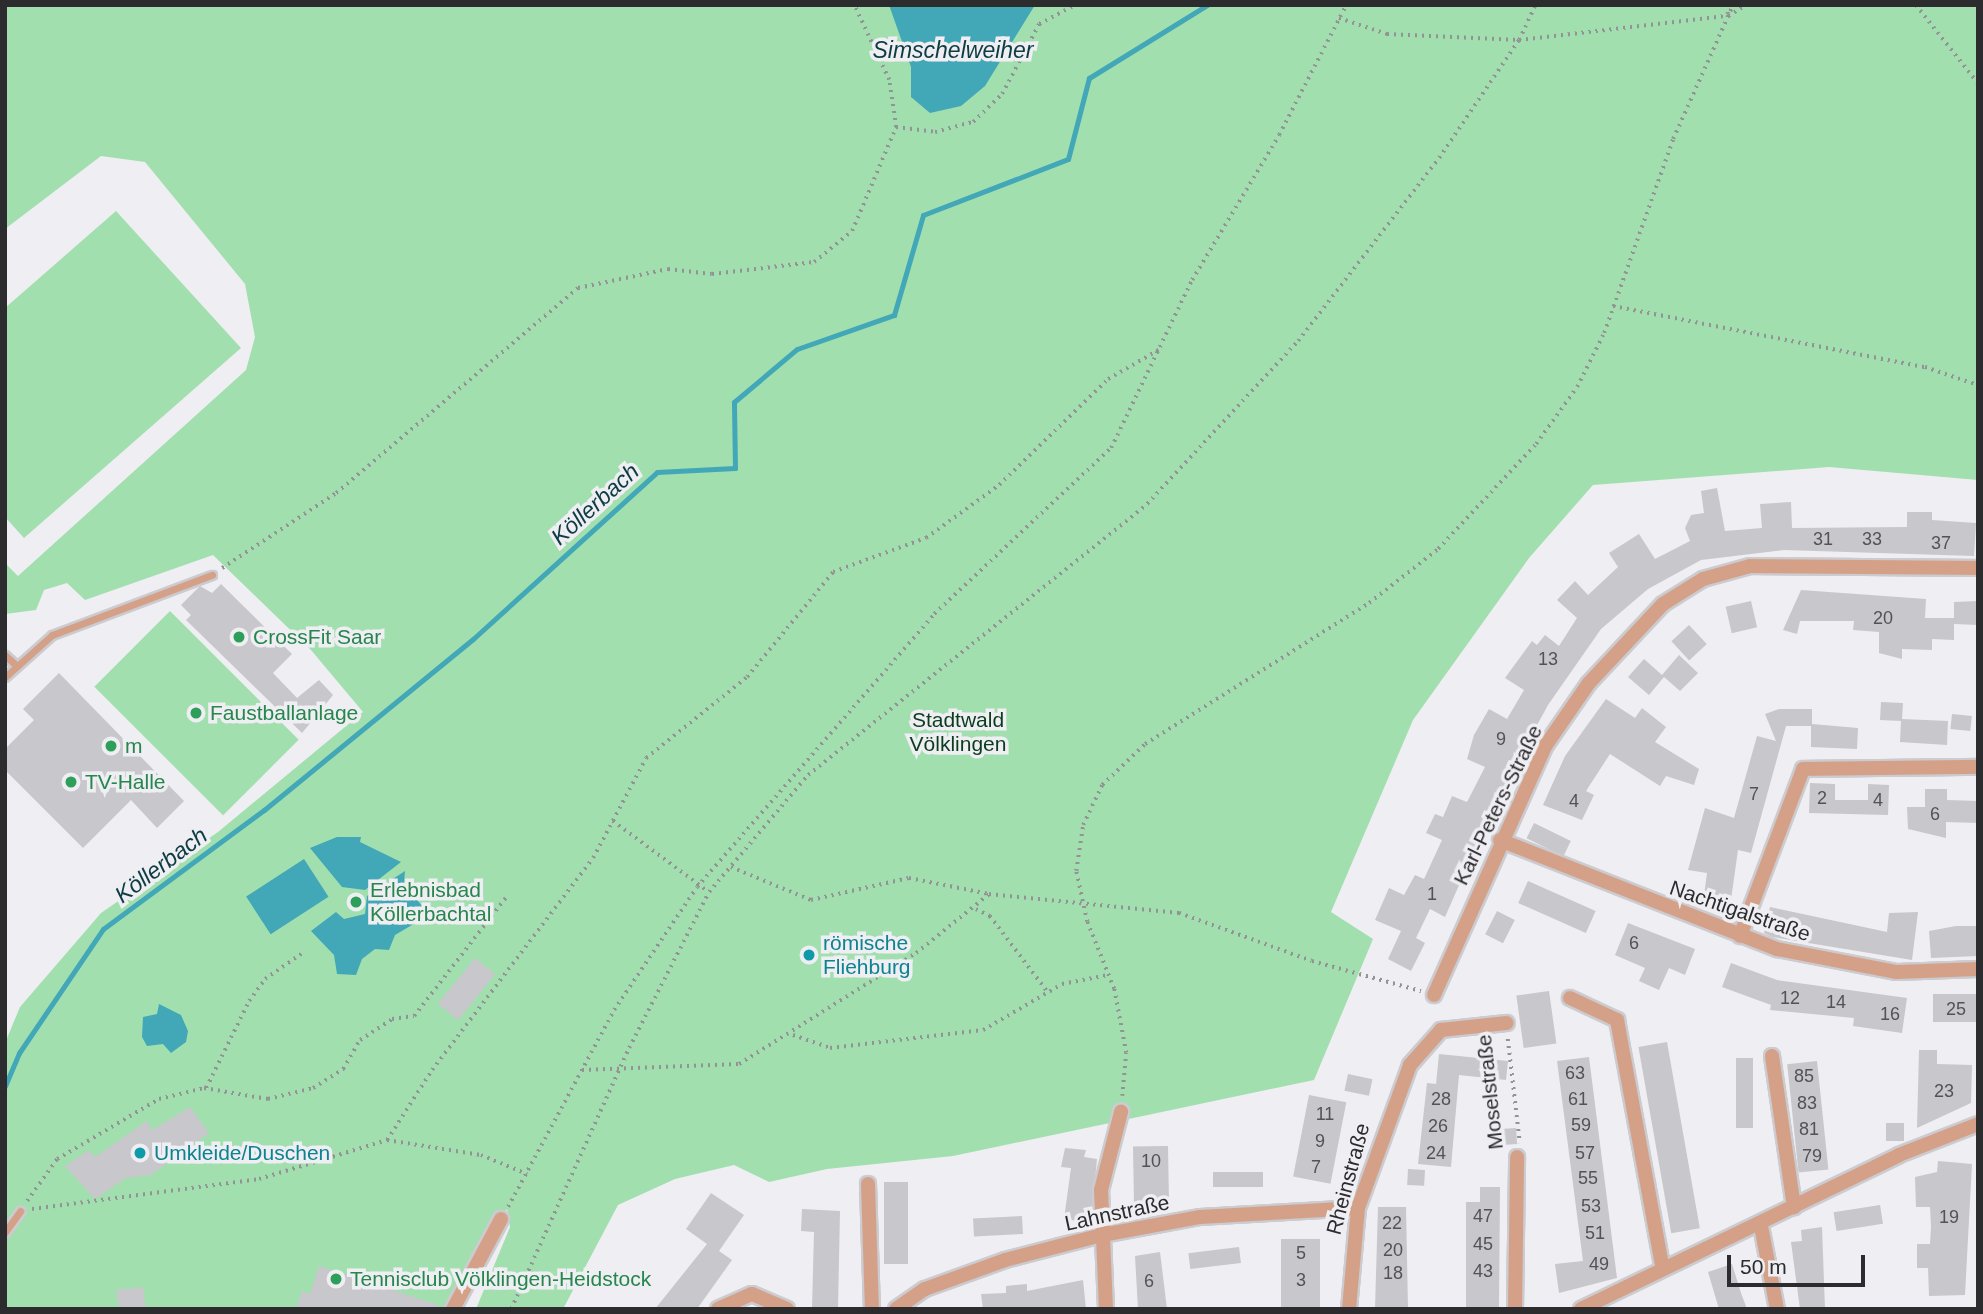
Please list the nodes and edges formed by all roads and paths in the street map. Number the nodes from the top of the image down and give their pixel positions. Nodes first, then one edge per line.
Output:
1 (854, 5) edge
2 (1075, 5) edge
3 (1346, 5) edge
4 (1535, 5) edge
5 (1730, 5) edge
6 (1746, 5) edge
7 (1916, 5) edge
8 (1728, 16) junction
9 (1339, 18) junction
10 (1519, 40) junction
11 (1978, 83) edge
12 (896, 127) junction
13 (1613, 306) junction
14 (1160, 349) junction
15 (1978, 385) edge
16 (1978, 568) edge
17 (212, 575) joint
18 (5, 655) edge
19 (17, 666) junction
20 (5, 677) edge
21 (1978, 766) edge
22 (612, 821) junction
23 (1500, 841) junction
24 (731, 867) junction
25 (698, 887) junction
26 (709, 892) junction
27 (989, 894) junction
28 (507, 897) dead end
29 (1082, 901) junction
30 (976, 909) junction
31 (1740, 936) junction
32 (304, 952) dead end
33 (1978, 970) edge
34 (1108, 975) junction
35 (1047, 991) junction
36 (1434, 995) joint
37 (1570, 998) dead end
38 (1507, 1023) joint
39 (793, 1035) junction
40 (1772, 1056) dead end
41 (623, 1064) junction
42 (1410, 1065) joint
43 (582, 1070) junction
44 (206, 1088) junction
45 (1121, 1112) joint
46 (1978, 1124) edge
47 (387, 1140) junction
48 (1517, 1157) joint
49 (528, 1175) junction
50 (868, 1184) dead end
51 (1794, 1207) junction
52 (1358, 1208) junction
53 (20, 1211) junction
54 (501, 1219) joint
55 (1761, 1226) junction
56 (5, 1232) edge
57 (1102, 1235) junction
58 (1662, 1266) junction
59 (453, 1309) edge
60 (511, 1309) edge
61 (718, 1309) edge
62 (787, 1309) edge
63 (872, 1309) edge
64 (896, 1309) edge
65 (1106, 1309) edge
66 (1349, 1309) edge
67 (1516, 1309) edge
68 (1581, 1309) edge
69 (1777, 1309) edge

1 - 12 path
2 - 12 path
3 - 9 path
4 - 10 path
5 - 8 path
6 - 8 path
7 - 11 path
8 - 10 path
8 - 13 path
9 - 10 path
9 - 14 path
10 - 24 path
12 - 17 path
13 - 15 path
13 - 29 path
14 - 22 path
14 - 25 path
16 - 23 street, Karl-Peters-Straße
17 - 19 lane
18 - 19 lane
19 - 20 lane
21 - 31 street
22 - 25 path
22 - 47 path
23 - 31 street, Nachtigalstraße
23 - 36 street, Karl-Peters-Straße
24 - 26 path
24 - 27 path
25 - 26 path
25 - 43 path
26 - 41 path
27 - 29 path
27 - 30 path
28 - 44 path
29 - 34 path
29 - 36 path
30 - 35 path
30 - 39 path
31 - 33 street, Nachtigalstraße
32 - 44 path
34 - 35 path
34 - 45 path
35 - 39 path
37 - 58 street
38 - 42 street, Moselstraße
38 - 48 path, Moselstraße
39 - 41 path
40 - 51 street
41 - 43 path
41 - 60 path
42 - 52 street, Rheinstraße
43 - 49 path
44 - 53 path
45 - 57 street
46 - 51 street
47 - 49 path
47 - 53 path
48 - 67 street, Moselstraße
49 - 54 path
50 - 63 street
51 - 55 street
52 - 57 street, Lahnstraße
52 - 66 street, Rheinstraße
53 - 56 lane
54 - 59 street
55 - 58 street
55 - 69 street
57 - 64 street, Lahnstraße
57 - 65 street
58 - 68 street
61 - 62 street

